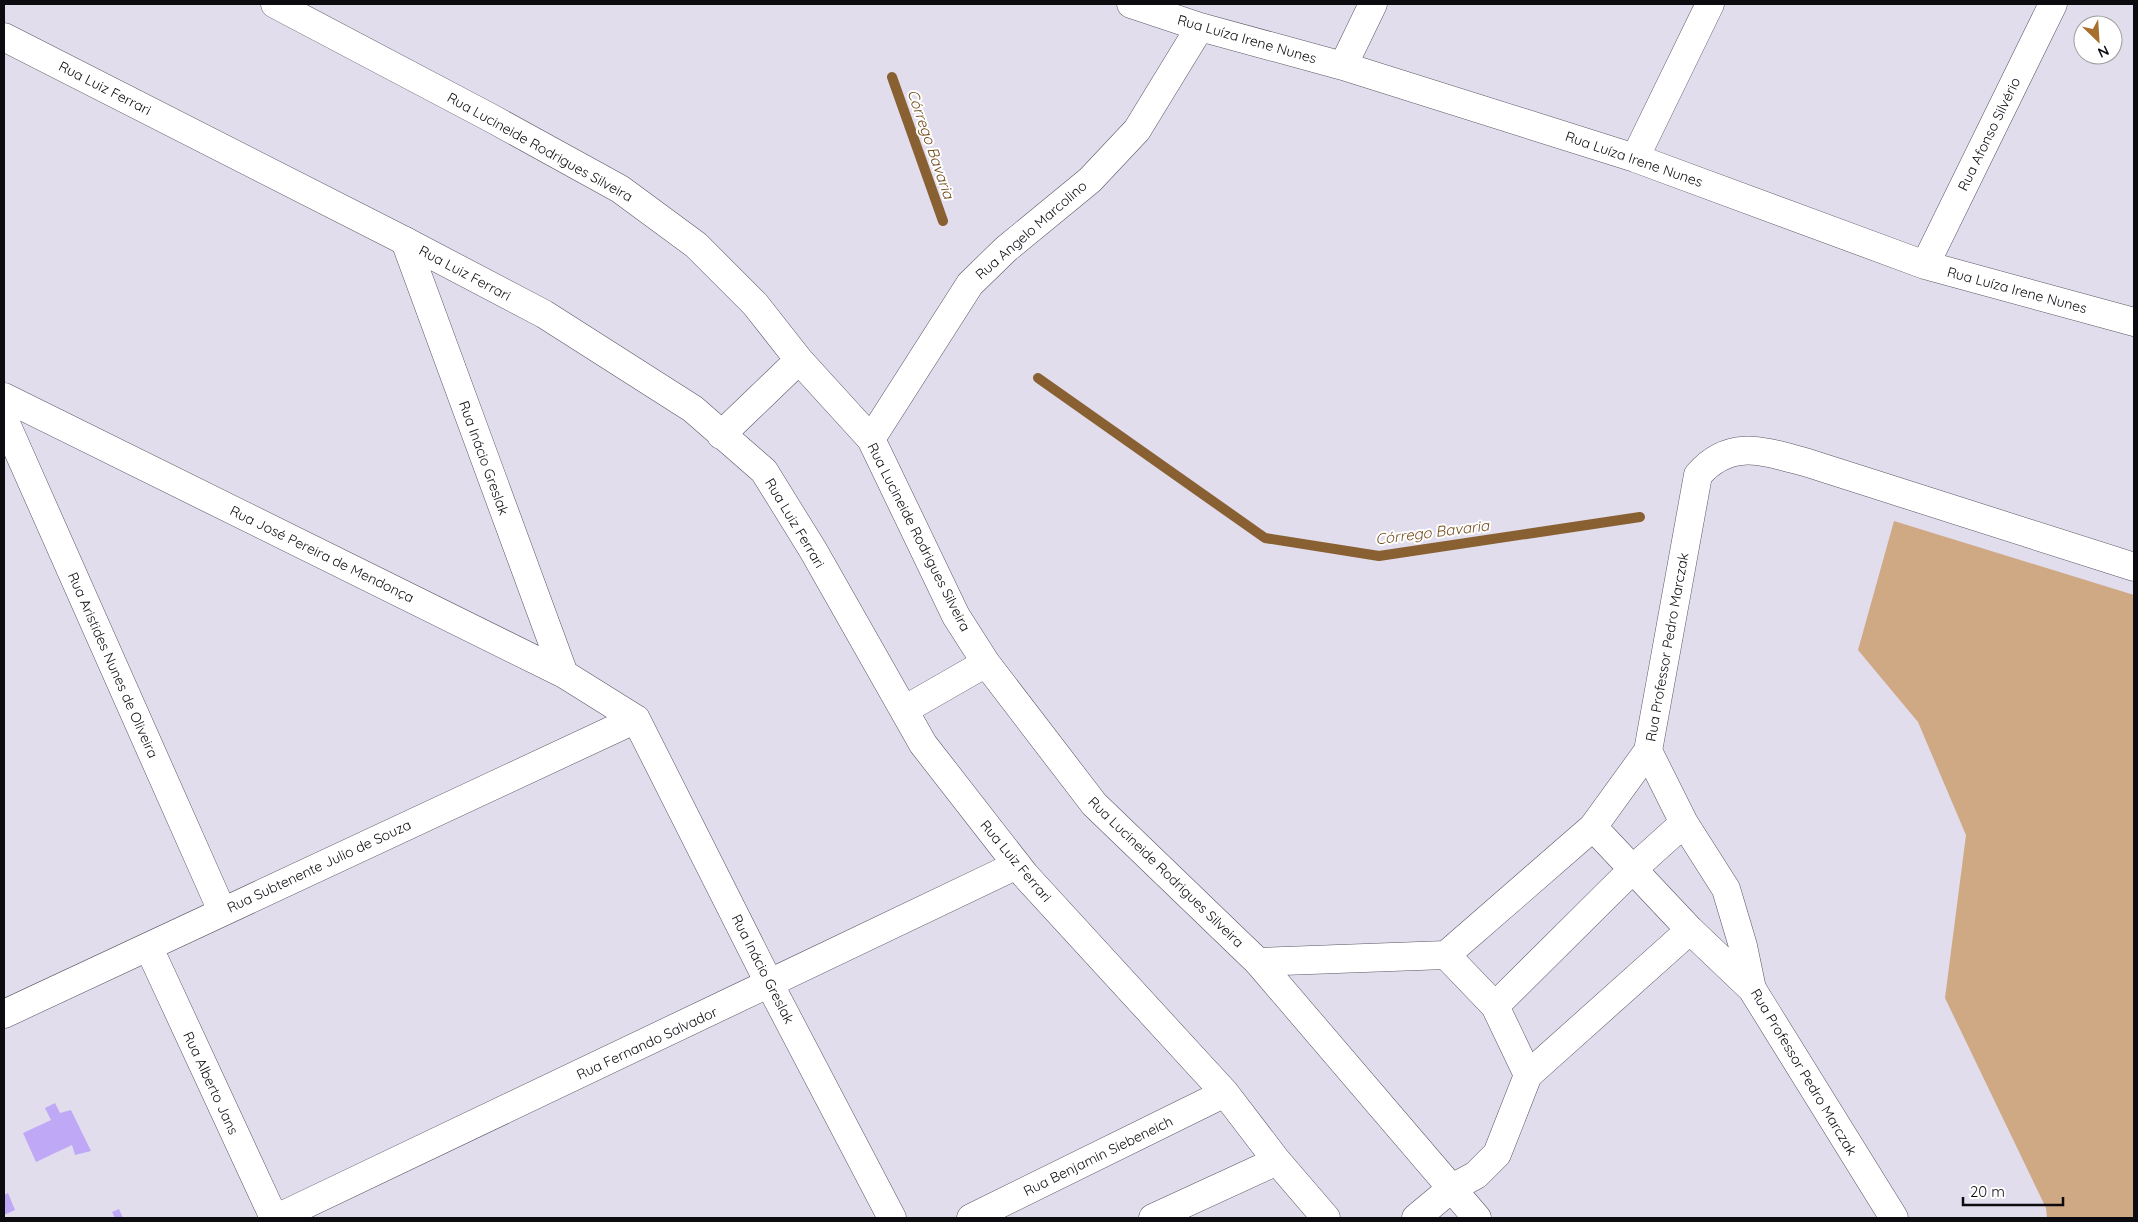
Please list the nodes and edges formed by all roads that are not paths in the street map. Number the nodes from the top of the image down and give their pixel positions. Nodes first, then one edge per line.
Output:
1 (275, 4) edge
2 (1131, 4) edge
3 (1373, 4) edge
4 (1710, 4) edge
5 (2053, 4) edge
6 (1200, 28) junction
7 (4, 37) edge
8 (1343, 66) junction
9 (1635, 158) junction
10 (405, 241) junction
11 (1925, 265) junction
12 (2134, 322) edge
13 (799, 360) junction
14 (4, 397) edge
15 (4, 418) edge
16 (721, 435) junction
17 (871, 439) junction
18 (2134, 567) edge
19 (986, 664) junction
20 (564, 674) junction
21 (904, 710) junction
22 (636, 719) junction
23 (1648, 751) junction
24 (1684, 823) junction
25 (1592, 827) junction
26 (1017, 865) junction
27 (1633, 869) junction
28 (222, 911) junction
29 (1690, 930) junction
30 (149, 948) junction
31 (1446, 955) junction
32 (1258, 962) junction
33 (770, 985) junction
34 (1752, 989) junction
35 (1495, 1006) junction
36 (4, 1014) edge
37 (1528, 1075) junction
38 (1225, 1093) junction
39 (1277, 1161) junction
40 (1452, 1188) junction
41 (276, 1218) edge
42 (892, 1218) edge
43 (972, 1218) edge
44 (1153, 1218) edge
45 (1326, 1218) edge
46 (1416, 1218) edge
47 (1477, 1218) edge
48 (1894, 1218) edge

1 - 13 street, Rua Lucineide Rodrigues Silveira
2 - 6 street, Rua Luíza Irene Nunes
3 - 8 street
4 - 9 street
5 - 11 street, Rua Afonso Silvério
6 - 8 street, Rua Luíza Irene Nunes
6 - 17 street, Rua Angelo Marcolino
7 - 10 street, Rua Luiz Ferrari
8 - 9 street, Rua Luíza Irene Nunes
9 - 11 street, Rua Luíza Irene Nunes
10 - 16 street, Rua Luiz Ferrari
10 - 20 street, Rua Inácio Greslak
11 - 12 street, Rua Luíza Irene Nunes
13 - 16 street
13 - 17 street, Rua Lucineide Rodrigues Silveira
14 - 20 street, Rua José Pereira de Mendonça
15 - 28 street, Rua Aristides Nunes de Oliveira
16 - 21 street, Rua Luiz Ferrari
17 - 19 street, Rua Lucineide Rodrigues Silveira
18 - 23 street, Rua Professor Pedro Marczak
19 - 21 street
19 - 32 street, Rua Lucineide Rodrigues Silveira
20 - 22 street, Rua José Pereira de Mendonça
21 - 26 street, Rua Luiz Ferrari
22 - 28 street, Rua Subtenente Julio de Souza
22 - 33 street, Rua Inácio Greslak
23 - 24 street, Rua Professor Pedro Marczak
23 - 25 street
24 - 27 street
24 - 34 street, Rua Professor Pedro Marczak
25 - 27 street
25 - 31 street
26 - 33 street, Rua Fernando Salvador
26 - 38 street, Rua Luiz Ferrari
27 - 29 street
27 - 35 street
28 - 30 street, Rua Subtenente Julio de Souza
29 - 34 street
29 - 37 street
30 - 36 street, Rua Subtenente Julio de Souza
30 - 41 street, Rua Alberto Jans
31 - 32 street
31 - 35 street
32 - 40 street, Rua Lucineide Rodrigues Silveira
33 - 41 street, Rua Fernando Salvador
33 - 42 street, Rua Inácio Greslak
34 - 48 street, Rua Professor Pedro Marczak
35 - 37 street
37 - 40 street
38 - 39 street, Rua Luiz Ferrari
38 - 43 street, Rua Benjamin Siebeneich
39 - 44 street
39 - 45 street, Rua Luiz Ferrari
40 - 46 street
40 - 47 street, Rua Lucineide Rodrigues Silveira

